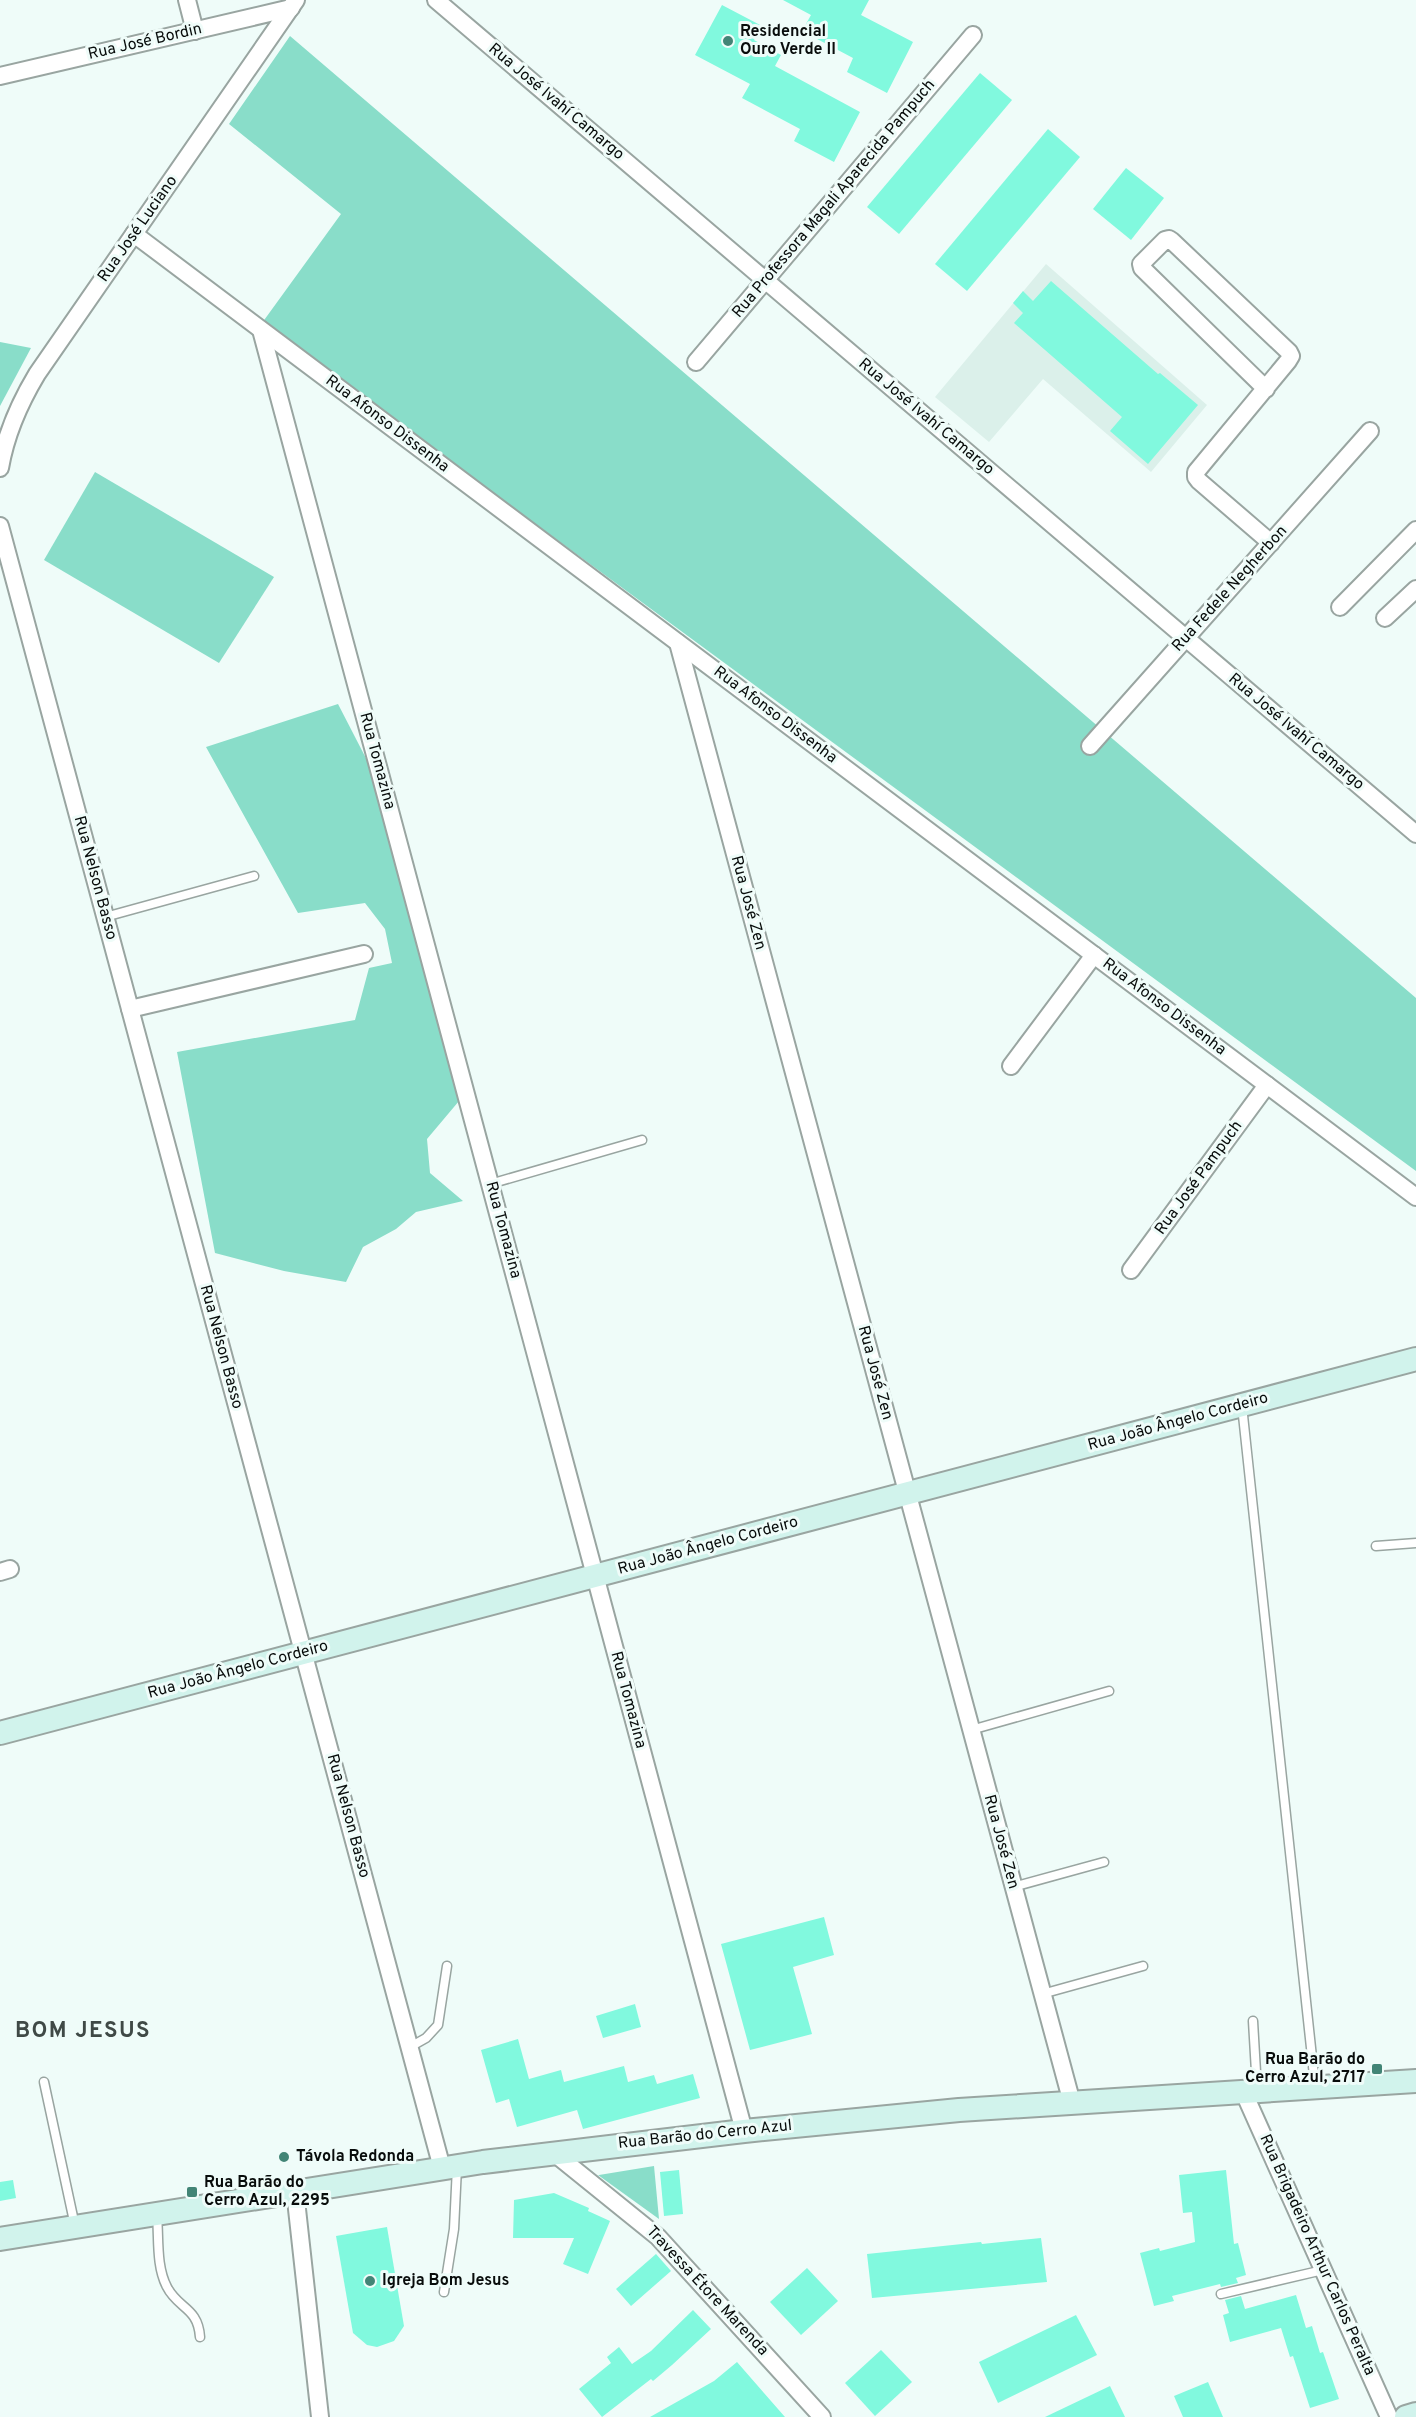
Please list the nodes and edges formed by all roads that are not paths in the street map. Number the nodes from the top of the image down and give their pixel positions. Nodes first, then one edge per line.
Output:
1 (187, 0) edge
2 (436, 0) edge
3 (293, 4) edge
4 (195, 31) junction
5 (972, 35) dead end
6 (0, 76) edge
7 (134, 234) junction
8 (765, 280) junction
9 (261, 330) junction
10 (696, 362) dead end
11 (1266, 389) junction
12 (1370, 431) dead end
13 (0, 468) edge
14 (0, 526) edge
15 (1416, 530) edge
16 (1270, 543) junction
17 (1416, 589) edge
18 (1340, 607) dead end
19 (1385, 618) dead end
20 (1186, 638) junction
21 (678, 643) junction
22 (1090, 746) dead end
23 (1416, 834) edge
24 (254, 876) dead end
25 (105, 916) junction
26 (364, 954) dead end
27 (1094, 955) junction
28 (130, 1009) junction
29 (1011, 1066) dead end
30 (1267, 1085) junction
31 (642, 1140) dead end
32 (490, 1184) junction
33 (1416, 1197) edge
34 (1131, 1270) dead end
35 (1416, 1359) edge
36 (1242, 1406) junction
37 (908, 1494) junction
38 (1416, 1543) edge
39 (1376, 1546) dead end
40 (595, 1576) junction
41 (303, 1653) junction
42 (1109, 1691) dead end
43 (971, 1730) junction
44 (0, 1733) edge
45 (1104, 1862) dead end
46 (1013, 1887) junction
47 (447, 1966) dead end
48 (1143, 1966) dead end
49 (1042, 1994) junction
50 (1253, 2021) dead end
51 (410, 2047) junction
52 (1416, 2081) edge
53 (44, 2082) dead end
54 (1315, 2088) junction
55 (1250, 2093) junction
56 (1072, 2103) junction
57 (744, 2131) junction
58 (554, 2152) junction
59 (449, 2167) junction
60 (295, 2191) junction
61 (157, 2213) junction
62 (75, 2227) junction
63 (0, 2239) edge
64 (1323, 2270) junction
65 (444, 2292) dead end
66 (1221, 2294) dead end
67 (200, 2337) dead end
68 (1416, 2414) edge
69 (320, 2417) edge
70 (822, 2417) edge
71 (1389, 2417) edge
72 (1406, 2417) edge

1 - 4 street
2 - 8 street, Rua José Ivahí Camargo
3 - 4 street, Rua José Bordin
3 - 7 street, Rua José Luciano
4 - 6 street, Rua José Bordin
5 - 8 street, Rua Professora Magali Aparecida Pampuch
7 - 9 street, Rua Afonso Dissenha
7 - 13 street, Rua José Luciano
8 - 10 street, Rua Professora Magali Aparecida Pampuch
8 - 20 street, Rua José Ivahí Camargo
9 - 21 street, Rua Afonso Dissenha
9 - 32 street, Rua Tomazina
11 - 11 street
11 - 16 street
12 - 16 street, Rua Fedele Negherbon
14 - 25 street, Rua Nelson Basso
15 - 18 street
16 - 20 street, Rua Fedele Negherbon
17 - 19 street
20 - 22 street, Rua Fedele Negherbon
20 - 23 street, Rua José Ivahí Camargo
21 - 27 street, Rua Afonso Dissenha
21 - 37 street, Rua José Zen
24 - 25 lane
25 - 28 street, Rua Nelson Basso
26 - 28 street
27 - 29 street
27 - 30 street, Rua Afonso Dissenha
28 - 41 street, Rua Nelson Basso
30 - 33 street, Rua Afonso Dissenha
30 - 34 street, Rua José Pampuch
31 - 32 lane
32 - 40 street, Rua Tomazina
35 - 36 street, Rua João Ângelo Cordeiro
36 - 37 street, Rua João Ângelo Cordeiro
36 - 54 lane
37 - 40 street, Rua João Ângelo Cordeiro
37 - 43 street, Rua José Zen
38 - 39 lane
40 - 41 street, Rua João Ângelo Cordeiro
40 - 57 street, Rua Tomazina
41 - 44 street, Rua João Ângelo Cordeiro
41 - 51 street, Rua Nelson Basso
42 - 43 lane
43 - 46 street, Rua José Zen
45 - 46 lane
46 - 49 street, Rua José Zen
47 - 51 lane
48 - 49 lane
49 - 56 street, Rua José Zen
50 - 55 lane
51 - 59 street, Rua Nelson Basso
52 - 54 street, Rua Barão do Cerro Azul
53 - 62 lane
54 - 55 street, Rua Barão do Cerro Azul
55 - 56 street, Rua Barão do Cerro Azul
55 - 64 street, Rua Brigadeiro Arthur Carlos Peralta
56 - 57 street, Rua Barão do Cerro Azul
57 - 58 street, Rua Barão do Cerro Azul
58 - 59 street, Rua Barão do Cerro Azul
58 - 70 street, Travessa Étore Marenda
59 - 60 street, Rua Barão do Cerro Azul
59 - 65 lane
60 - 61 street, Rua Barão do Cerro Azul
60 - 69 street
61 - 62 street, Rua Barão do Cerro Azul
61 - 67 lane
62 - 63 street, Rua Barão do Cerro Azul
64 - 66 lane
64 - 71 street, Rua Brigadeiro Arthur Carlos Peralta
68 - 72 street

